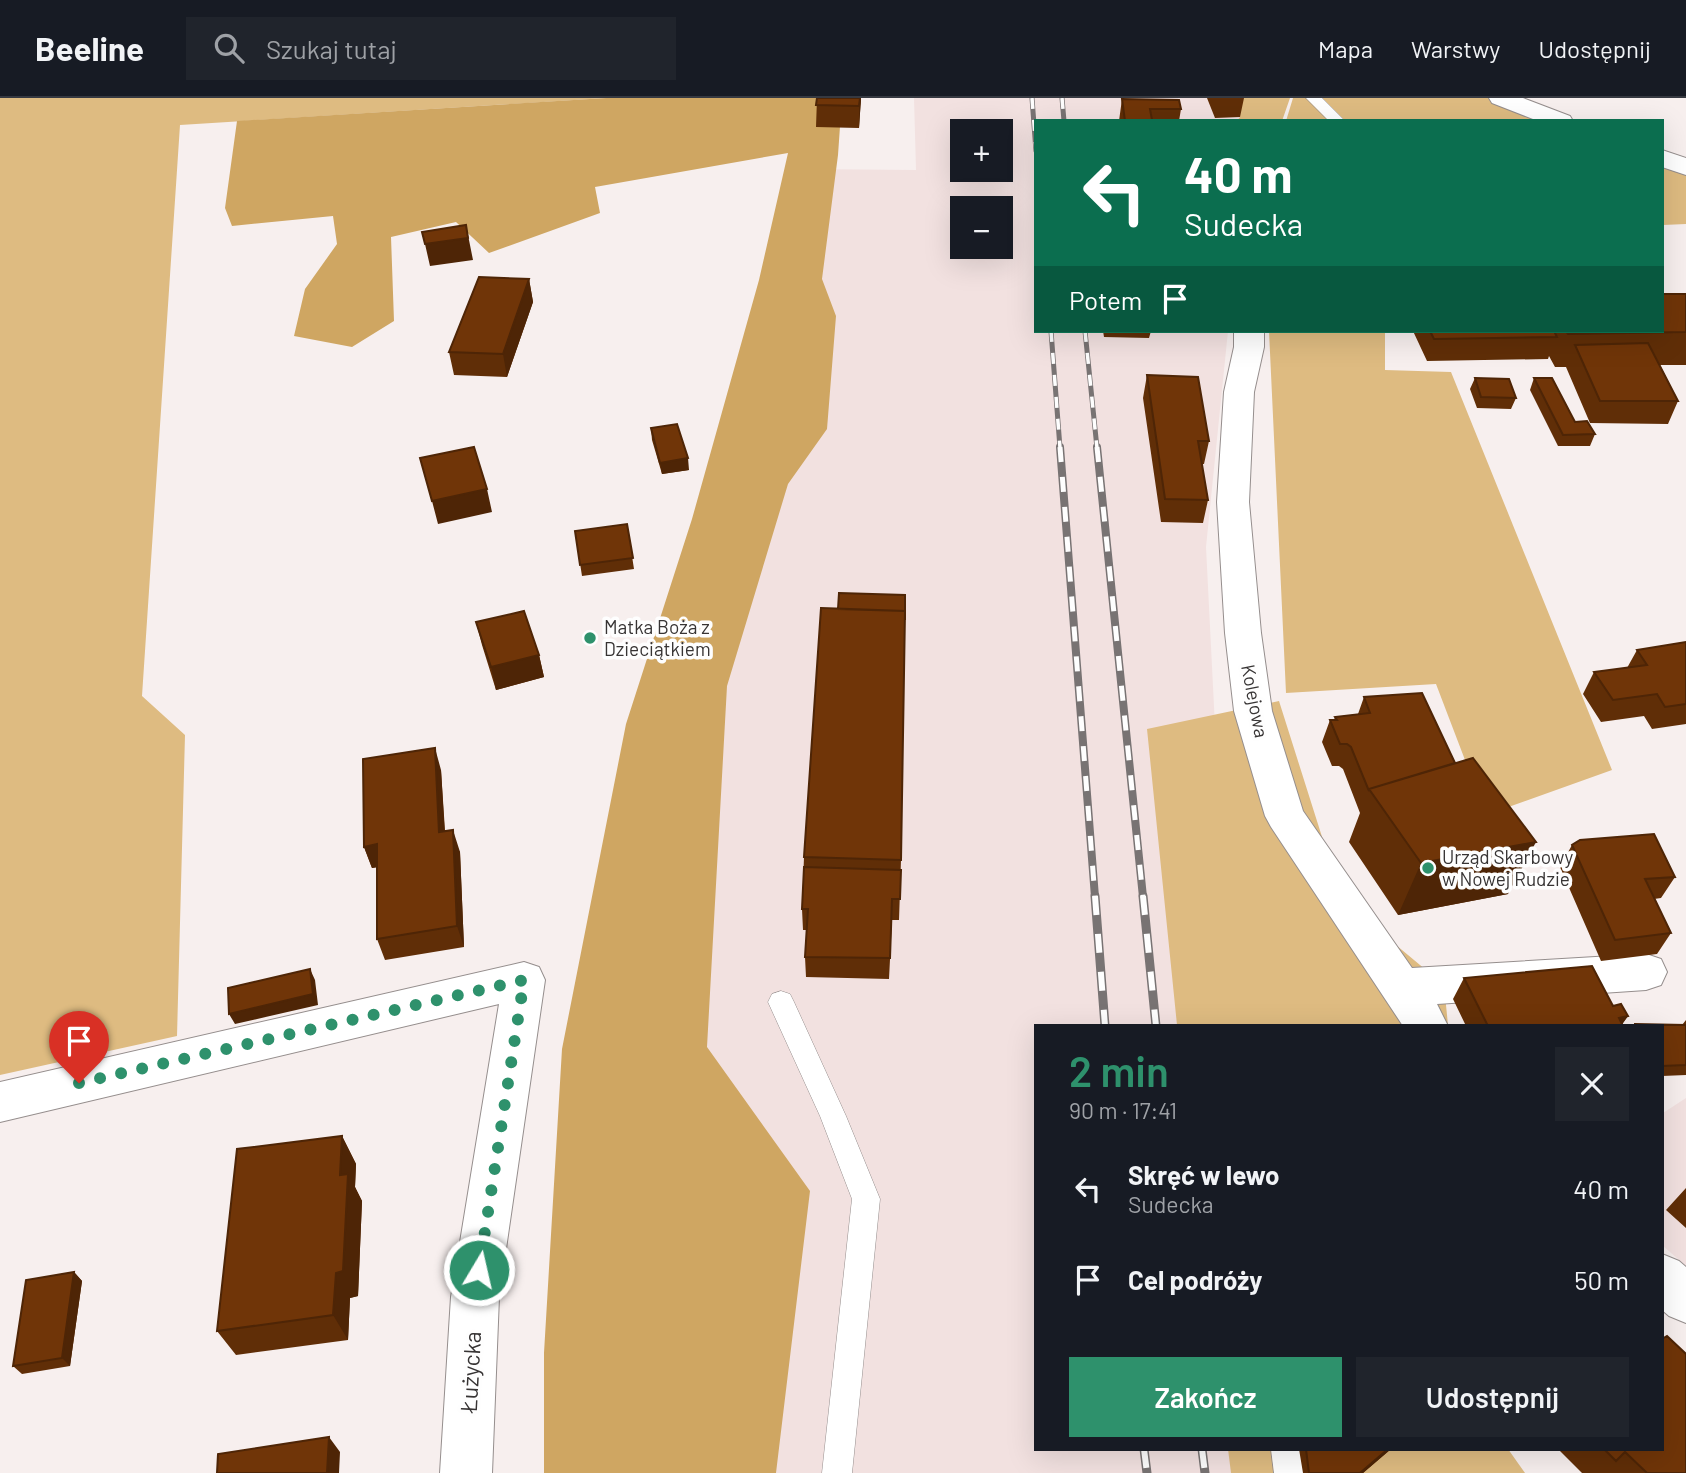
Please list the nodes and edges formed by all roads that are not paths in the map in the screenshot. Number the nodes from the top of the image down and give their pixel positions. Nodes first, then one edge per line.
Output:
1 (1314, 98) edge
2 (1501, 98) edge
3 (1336, 119) edge
4 (1556, 119) edge
5 (1664, 159) edge
6 (1686, 167) edge
7 (1249, 333) edge
8 (1646, 972) dead end
9 (1401, 986) junction
10 (781, 1002) dead end
11 (1426, 1024) edge
12 (0, 1102) edge
13 (1664, 1279) edge
14 (1686, 1299) edge
15 (1286, 1451) edge
16 (466, 1473) edge
17 (837, 1473) edge
18 (1289, 1473) edge

1 - 3 lane
2 - 4 street
5 - 6 street
7 - 9 street, Kolejowa
8 - 9 street
9 - 11 street, Kolejowa
10 - 17 lane
12 - 16 street, Łużycka
13 - 14 street
15 - 18 lane

